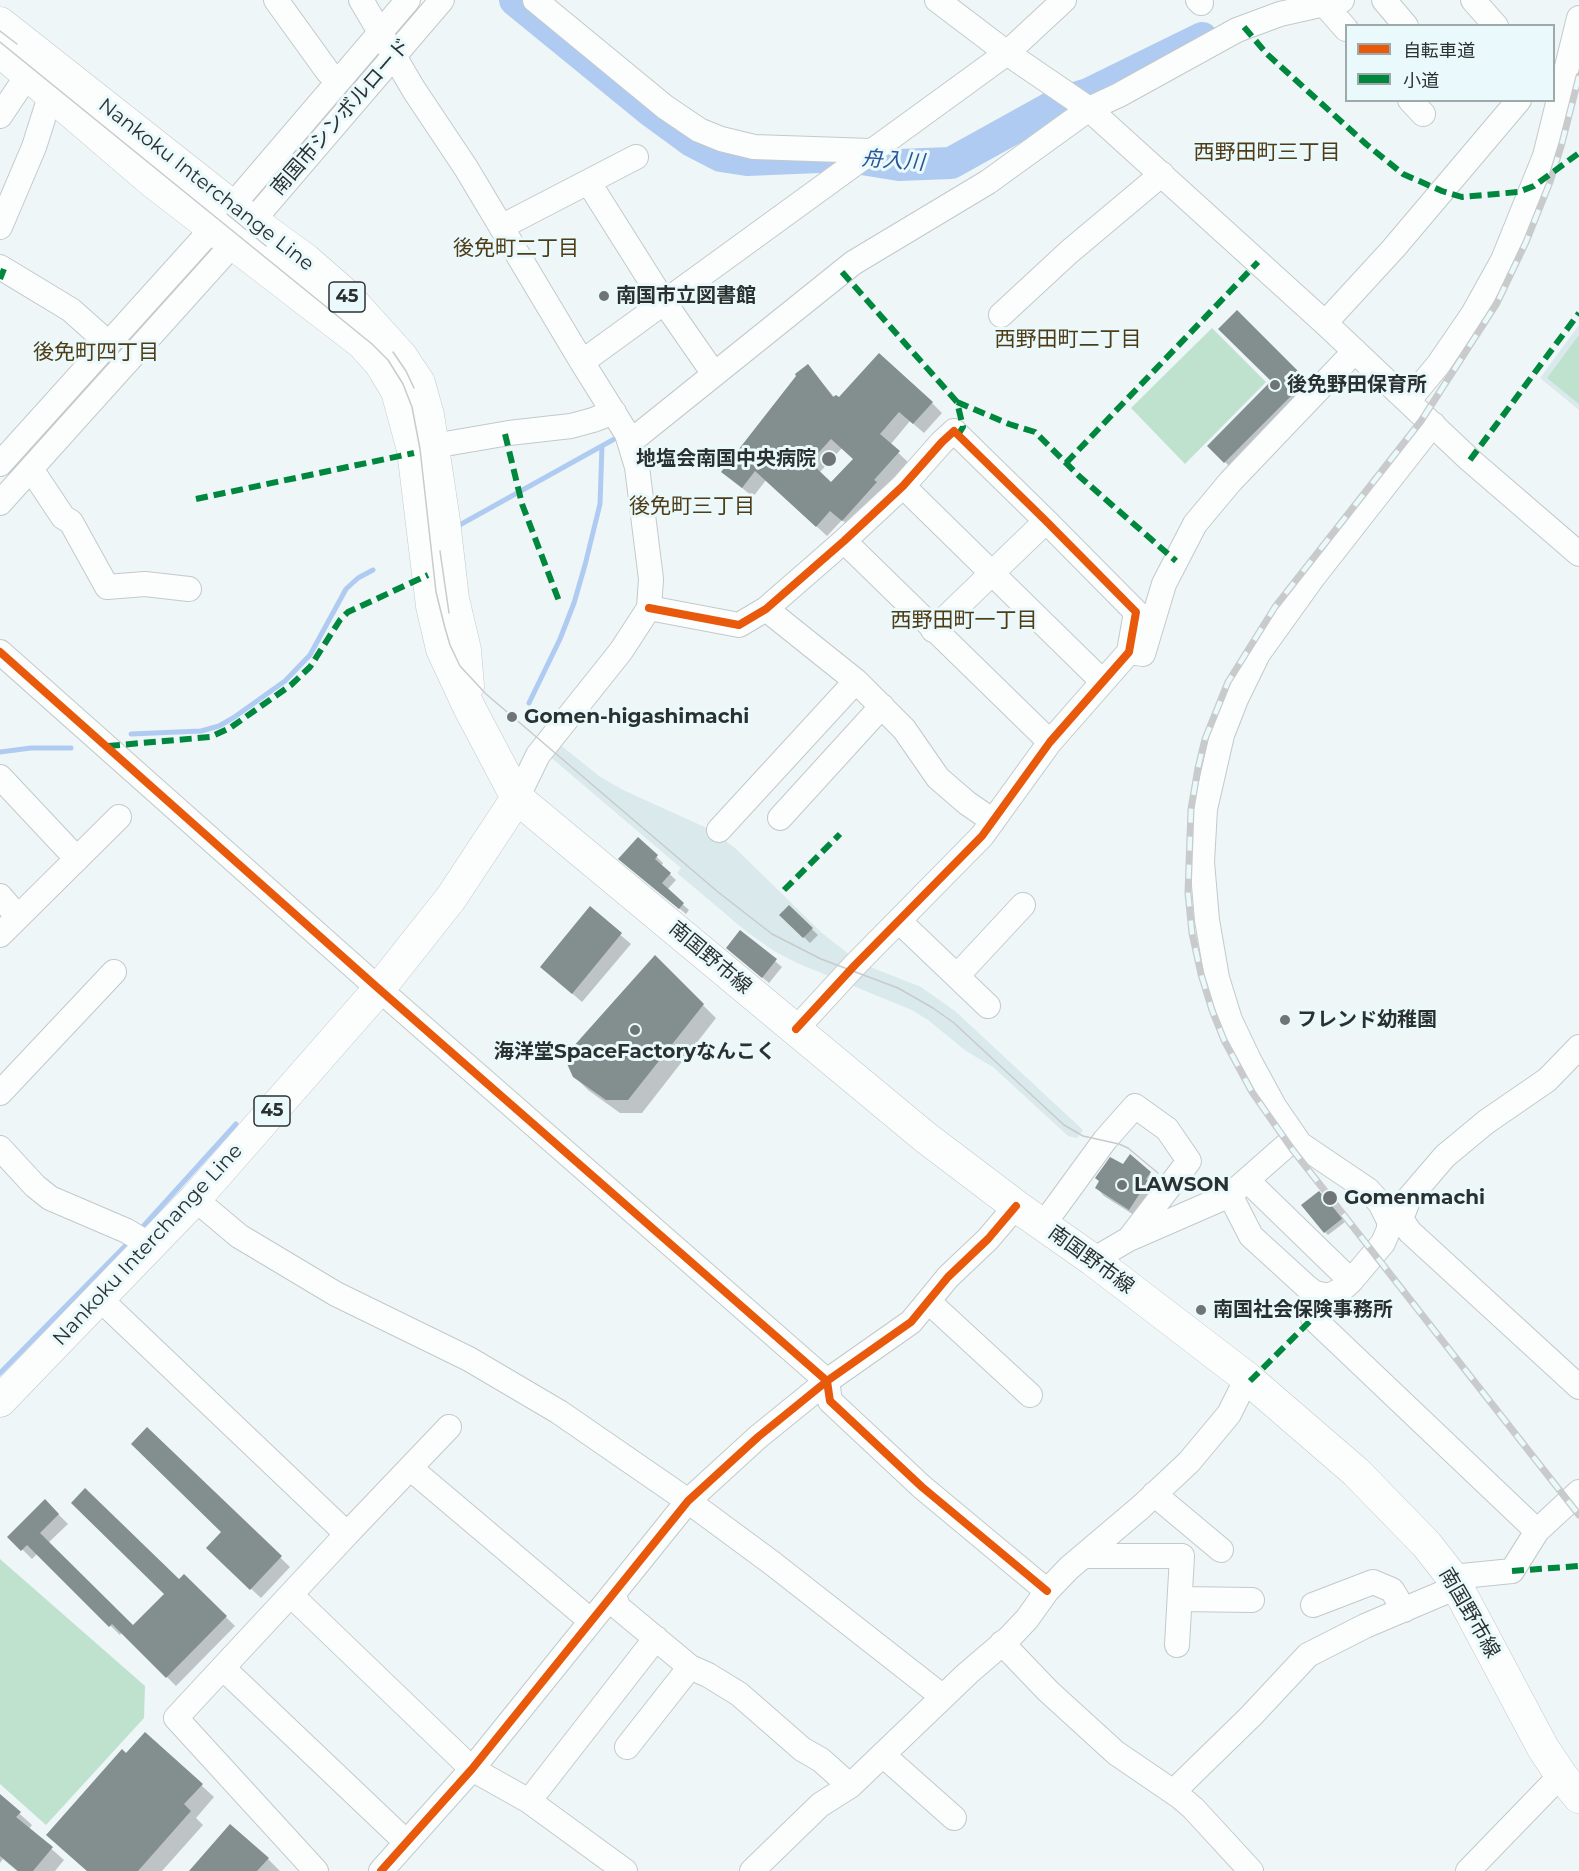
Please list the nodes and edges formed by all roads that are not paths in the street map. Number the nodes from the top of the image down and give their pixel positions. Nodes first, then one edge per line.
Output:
1 (276, 0) edge
2 (361, 0) edge
3 (408, 0) edge
4 (442, 0) edge
5 (535, 0) edge
6 (937, 0) edge
7 (1064, 0) edge
8 (1384, 0) edge
9 (1473, 0) edge
10 (1333, 2) edge
11 (0, 22) edge
12 (1404, 24) edge
13 (1494, 24) edge
14 (1345, 25) edge
15 (1578, 26) edge
16 (380, 33) junction
17 (0, 51) edge
18 (1007, 53) junction
19 (393, 56) junction
20 (1555, 58) edge
21 (328, 72) dead end
22 (45, 73) junction
23 (1078, 101) junction
24 (1517, 102) edge
25 (0, 116) edge
26 (868, 153) junction
27 (636, 157) dead end
28 (1162, 174) junction
29 (589, 183) junction
30 (232, 225) junction
31 (0, 227) edge
32 (501, 227) junction
33 (0, 267) edge
34 (664, 302) junction
35 (1001, 315) dead end
36 (1325, 323) junction
37 (108, 343) junction
38 (1355, 351) junction
39 (582, 362) junction
40 (714, 374) junction
41 (1408, 401) junction
42 (614, 412) junction
43 (1433, 424) junction
44 (630, 442) junction
45 (424, 448) junction
46 (0, 464) edge
47 (31, 469) junction
48 (903, 486) junction
49 (0, 503) edge
50 (1046, 521) junction
51 (844, 541) junction
52 (1579, 554) edge
53 (991, 574) junction
54 (189, 589) dead end
55 (649, 608) junction
56 (766, 609) junction
57 (933, 630) junction
58 (0, 652) edge
59 (1129, 652) junction
60 (856, 681) junction
61 (1102, 681) junction
62 (882, 706) junction
63 (1050, 742) junction
64 (0, 777) edge
65 (518, 798) junction
66 (119, 817) dead end
67 (780, 818) dead end
68 (993, 821) junction
69 (719, 830) dead end
70 (77, 859) junction
71 (0, 896) edge
72 (1023, 905) dead end
73 (18, 917) junction
74 (899, 921) junction
75 (0, 935) edge
76 (114, 972) dead end
77 (957, 976) junction
78 (379, 989) junction
79 (988, 1006) dead end
80 (796, 1029) junction
81 (1579, 1047) edge
82 (0, 1093) edge
83 (1300, 1144) junction
84 (0, 1148) edge
85 (1240, 1188) junction
86 (195, 1199) junction
87 (1016, 1206) junction
88 (1395, 1220) junction
89 (1043, 1225) junction
90 (1129, 1239) junction
91 (150, 1245) junction
92 (1093, 1260) junction
93 (1333, 1290) junction
94 (100, 1299) junction
95 (929, 1302) junction
96 (1247, 1378) junction
97 (827, 1382) junction
98 (1579, 1387) edge
99 (1030, 1395) dead end
100 (0, 1401) edge
101 (449, 1427) dead end
102 (410, 1468) junction
103 (1579, 1492) edge
104 (1154, 1494) junction
105 (688, 1501) junction
106 (1537, 1531) junction
107 (347, 1534) junction
108 (1221, 1550) dead end
109 (1084, 1556) junction
110 (1454, 1582) junction
111 (1047, 1591) junction
112 (613, 1594) junction
113 (291, 1596) junction
114 (1180, 1599) junction
115 (1252, 1600) dead end
116 (1312, 1605) dead end
117 (1404, 1610) junction
118 (591, 1621) junction
119 (656, 1638) junction
120 (1002, 1643) junction
121 (1177, 1645) dead end
122 (690, 1667) junction
123 (223, 1668) junction
124 (943, 1697) junction
125 (627, 1747) dead end
126 (883, 1755) junction
127 (472, 1769) junction
128 (850, 1786) junction
129 (1570, 1786) edge
130 (1173, 1792) junction
131 (529, 1801) junction
132 (954, 1818) dead end
133 (406, 1842) junction
134 (316, 1871) edge
135 (381, 1871) edge
136 (625, 1871) edge
137 (752, 1871) edge
138 (1251, 1871) edge
139 (1468, 1871) edge

1 - 21 street
2 - 16 street
3 - 16 street, 南国市シンボルロード
4 - 19 street, 南国市シンボルロード
5 - 26 street
6 - 18 street
7 - 18 street
8 - 12 street
9 - 13 street
10 - 14 street
10 - 23 street
11 - 22 main road, Nankoku Interchange Line / 45
15 - 20 street
15 - 41 street
16 - 19 street
16 - 30 street, 南国市シンボルロード
17 - 22 main road, Nankoku Interchange Line / 45
18 - 23 street
18 - 26 street
19 - 30 street, 南国市シンボルロード
19 - 32 street
22 - 25 street
22 - 30 main road, Nankoku Interchange Line / 45
22 - 31 street
23 - 28 street
23 - 40 street
24 - 36 street
26 - 34 street
27 - 29 street
28 - 35 street
28 - 36 street
29 - 32 street
29 - 34 street
30 - 37 street, 南国市シンボルロード
30 - 45 main road, Nankoku Interchange Line / 45
30 - 47 street, 南国市シンボルロード
32 - 39 street
33 - 37 street
34 - 39 street
34 - 40 street
36 - 38 street
37 - 46 street, 南国市シンボルロード
38 - 41 street
38 - 59 street
39 - 42 street
40 - 44 street
41 - 43 street
42 - 44 street
42 - 45 street
43 - 52 street
43 - 83 street
44 - 55 street
45 - 65 main road, Nankoku Interchange Line / 45
47 - 49 street, 南国市シンボルロード
47 - 54 street
48 - 50 street
48 - 51 street
48 - 53 street
50 - 53 street
50 - 59 street
51 - 56 street
51 - 57 street
53 - 57 street
53 - 61 street
55 - 56 street
55 - 65 street
56 - 60 street
57 - 63 street
58 - 78 street
59 - 61 street
60 - 62 street
60 - 69 street
61 - 63 street
62 - 67 street
62 - 68 street
63 - 68 street
64 - 70 street
65 - 78 main road, Nankoku Interchange Line / 45
65 - 80 main road, 南国野市線
66 - 70 street
68 - 74 street
70 - 73 street
71 - 73 street
72 - 77 street
73 - 75 street
74 - 77 street
74 - 80 street
76 - 82 street
77 - 79 street
78 - 86 main road, Nankoku Interchange Line / 45
78 - 97 street
80 - 87 main road, 南国野市線
81 - 88 street
83 - 85 street
83 - 88 street
84 - 91 street
85 - 90 street
85 - 93 street
85 - 93 street
86 - 91 main road, Nankoku Interchange Line / 45
86 - 105 street
87 - 89 main road, 南国野市線
87 - 95 street
88 - 93 street
88 - 98 street
89 - 90 street
89 - 92 main road, 南国野市線
90 - 92 street
91 - 94 main road, Nankoku Interchange Line / 45
92 - 96 main road, 南国野市線
93 - 106 street
94 - 100 main road, Nankoku Interchange Line / 45
94 - 107 street
95 - 97 street
95 - 99 street
96 - 104 street
96 - 110 main road, 南国野市線
97 - 105 street
97 - 111 street
101 - 102 street
102 - 107 street
102 - 118 street
103 - 106 street
104 - 108 street
104 - 109 street
105 - 112 street
105 - 124 street
106 - 110 street
107 - 113 street
109 - 111 street
109 - 114 street
110 - 117 street
110 - 129 main road, 南国野市線
111 - 120 street
112 - 118 street
112 - 119 street
113 - 123 street
113 - 127 street
114 - 115 street
114 - 121 street
116 - 117 street
117 - 130 street
118 - 127 street
119 - 122 street
119 - 131 street
120 - 124 street
120 - 130 street
122 - 125 street
122 - 128 street
123 - 133 street
123 - 134 street
124 - 126 street
126 - 128 street
126 - 132 street
127 - 131 street
127 - 133 street
128 - 137 street
129 - 139 street
130 - 138 street
131 - 136 street
133 - 135 street

